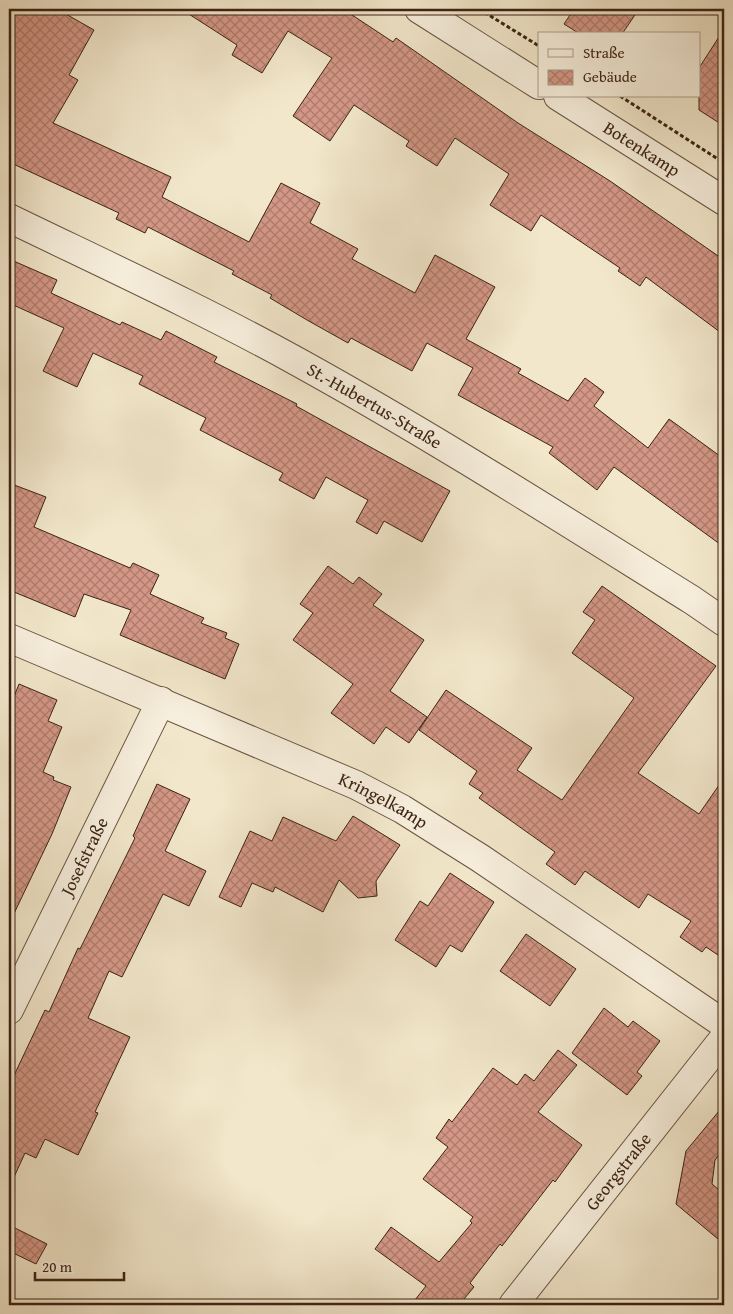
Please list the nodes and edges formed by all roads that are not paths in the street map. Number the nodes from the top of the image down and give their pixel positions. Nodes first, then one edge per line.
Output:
1 (419, 9) edge
2 (538, 83) edge
3 (561, 98) edge
4 (724, 201) edge
5 (9, 218) edge
6 (724, 622) edge
7 (9, 638) edge
8 (161, 701) junction
9 (9, 1010) edge
10 (724, 1024) edge
11 (724, 1038) edge
12 (513, 1305) edge

1 - 2 street
3 - 4 street, Botenkamp
5 - 6 street, St.-Hubertus-Straße
7 - 8 street, Kringelkamp
8 - 9 street, Josefstraße
8 - 10 street, Kringelkamp
11 - 12 street, Georgstraße

